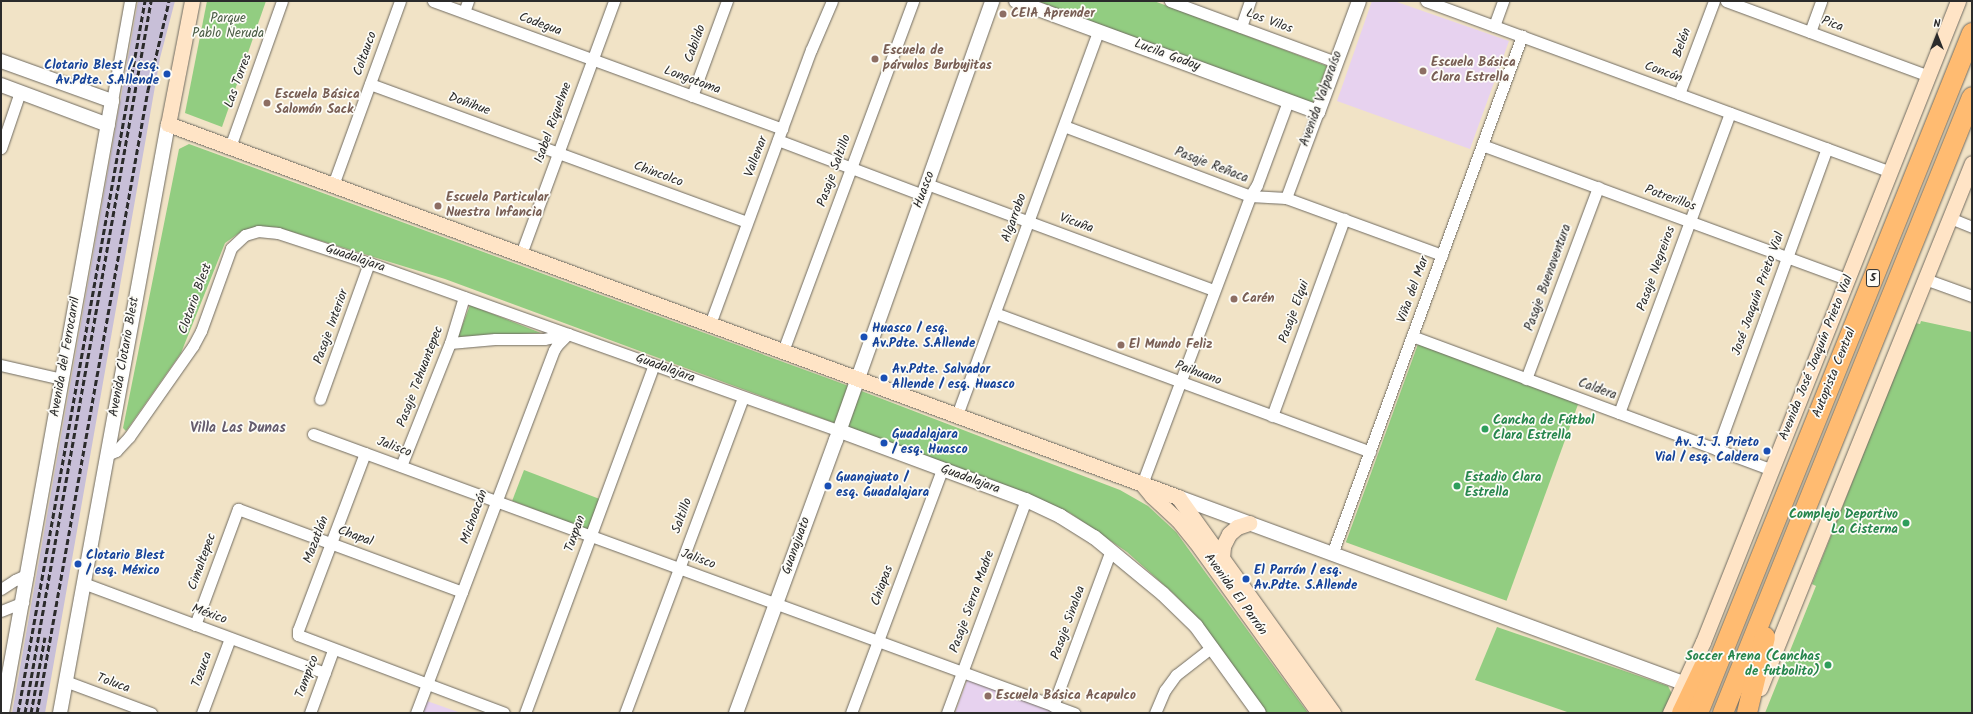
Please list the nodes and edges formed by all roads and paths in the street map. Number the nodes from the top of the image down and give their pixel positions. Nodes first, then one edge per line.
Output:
1 (130, 1) edge
2 (192, 1) edge
3 (282, 1) edge
4 (400, 1) edge
5 (433, 1) edge
6 (468, 1) edge
7 (614, 1) edge
8 (727, 1) edge
9 (832, 1) edge
10 (913, 1) edge
11 (992, 1) edge
12 (1170, 1) edge
13 (1250, 1) edge
14 (1359, 1) edge
15 (1426, 1) edge
16 (1503, 1) edge
17 (1714, 1) edge
18 (1726, 1) edge
19 (1821, 1) edge
20 (1958, 1) edge
21 (1021, 2) edge
22 (464, 12) junction
23 (1494, 26) junction
24 (1241, 27) junction
25 (1098, 31) junction
26 (1810, 32) junction
27 (1972, 33) edge
28 (1522, 36) junction
29 (593, 59) junction
30 (1, 61) edge
31 (1336, 62) junction
32 (1928, 76) junction
33 (370, 84) junction
34 (1, 85) edge
35 (20, 92) junction
36 (1679, 94) junction
37 (692, 96) junction
38 (1972, 97) edge
39 (112, 101) junction
40 (1288, 101) junction
41 (1318, 112) junction
42 (1730, 113) junction
43 (168, 124) junction
44 (108, 125) junction
45 (1064, 126) junction
46 (782, 129) junction
47 (778, 140) junction
48 (1482, 144) junction
49 (230, 147) junction
50 (1, 148) edge
51 (1827, 148) junction
52 (558, 153) junction
53 (1972, 163) edge
54 (851, 168) junction
55 (1891, 172) junction
56 (332, 185) junction
57 (1598, 187) junction
58 (925, 189) junction
59 (1250, 196) junction
60 (1286, 198) junction
61 (1950, 218) junction
62 (1344, 219) junction
63 (1028, 221) junction
64 (1690, 221) junction
65 (748, 222) junction
66 (1972, 227) edge
67 (278, 233) joint
68 (521, 254) junction
69 (1442, 255) junction
70 (1787, 257) junction
71 (369, 263) junction
72 (1925, 279) junction
73 (1848, 280) junction
74 (1214, 290) junction
75 (1972, 296) edge
76 (464, 297) junction
77 (995, 313) junction
78 (710, 324) junction
79 (568, 334) junction
80 (1412, 336) junction
81 (450, 343) junction
82 (783, 351) junction
83 (1, 365) edge
84 (654, 365) junction
85 (62, 379) junction
86 (858, 379) junction
87 (1526, 379) junction
88 (1180, 382) junction
89 (743, 397) junction
90 (320, 399) dead end
91 (1619, 413) junction
92 (957, 415) junction
93 (1272, 416) junction
94 (840, 431) junction
95 (313, 434) dead end
96 (1717, 450) junction
97 (1370, 452) junction
98 (365, 453) junction
99 (107, 455) junction
100 (401, 466) junction
101 (942, 469) junction
102 (1772, 470) junction
103 (1142, 484) junction
104 (1178, 497) junction
105 (496, 500) junction
106 (1026, 500) junction
107 (238, 508) joint
108 (1249, 523) junction
109 (591, 535) junction
110 (331, 543) junction
111 (1111, 550) junction
112 (1332, 554) junction
113 (1222, 558) junction
114 (679, 568) junction
115 (1779, 573) junction
116 (28, 574) junction
117 (83, 583) junction
118 (1, 589) edge
119 (462, 592) junction
120 (23, 602) junction
121 (776, 604) junction
122 (1740, 609) junction
123 (1, 611) edge
124 (195, 625) junction
125 (230, 638) junction
126 (878, 641) junction
127 (1212, 647) junction
128 (333, 650) junction
129 (962, 672) junction
130 (325, 673) junction
131 (65, 681) junction
132 (1683, 683) junction
133 (428, 685) junction
134 (1053, 706) junction
135 (2, 713) edge
136 (60, 713) edge
137 (151, 713) edge
138 (202, 713) edge
139 (310, 713) edge
140 (416, 713) edge
141 (504, 713) edge
142 (525, 713) edge
143 (625, 713) edge
144 (736, 713) edge
145 (851, 713) edge
146 (947, 713) edge
147 (1074, 713) edge
148 (1154, 713) edge
149 (1259, 713) edge
150 (1319, 713) edge
151 (1333, 713) edge
152 (1670, 713) edge
153 (1682, 713) edge
154 (1698, 713) edge
155 (1723, 713) edge
156 (1749, 713) edge

1 - 39 street, Avenida del Ferrocarril
2 - 43 main road, Avenida Clotario Blest
3 - 49 street, Las Torres
4 - 33 street, Coltauco
5 - 22 street, Codegua
6 - 22 street
7 - 29 street, Isabel Riquelme
8 - 37 street, Cabildo
9 - 46 street, Vallenar
10 - 54 street, Pasaje Saltillo
11 - 58 street, Huasco
12 - 24 street, Los Vilos
13 - 24 street
14 - 31 street, Avenida Valparaíso
15 - 23 street, Concón
16 - 23 street
17 - 36 street, Belén
18 - 26 street, Pica
19 - 26 street
20 - 32 main road, Avenida José Joaquín Prieto Vial
21 - 25 street, Lucila Godoy
22 - 29 street, Codegua
23 - 28 street, Concón
24 - 31 street, Los Vilos
25 - 40 street, Lucila Godoy
25 - 45 street, Algarrobo
26 - 32 street, Pica
27 - 122 highway, Autopista Central / 5
28 - 36 street, Concón
28 - 48 street, Viña del Mar
29 - 37 street, Longotoma
29 - 52 street, Isabel Riquelme
30 - 39 street
31 - 41 street, Avenida Valparaíso
32 - 55 main road, Avenida José Joaquín Prieto Vial
33 - 52 street, Doñihue
33 - 56 street, Coltauco
34 - 35 street
35 - 44 street
35 - 50 street
36 - 42 street, Concón
37 - 46 street, Longotoma
38 - 115 highway, Autopista Central / 5
39 - 44 street, Avenida del Ferrocarril
40 - 41 street, Lucila Godoy
40 - 59 street
41 - 60 street, Avenida Valparaíso
42 - 51 street, Concón
42 - 64 street, Pasaje Negreiros
43 - 49 main road
43 - 99 street, Avenida Clotario Blest
44 - 85 street, Avenida del Ferrocarril
45 - 59 street, Pasaje Reñaca
45 - 63 street, Algarrobo
46 - 47 street, Vallenar
47 - 54 street
47 - 65 street, Vallenar
48 - 57 street, Potrerillos
48 - 69 street, Viña del Mar
49 - 56 main road
51 - 55 street, Concón
51 - 70 street, José Joaquín Prieto Vial
52 - 65 street, Chincolco
52 - 68 street, Isabel Riquelme
53 - 61 main road
54 - 58 street
54 - 82 street, Pasaje Saltillo
55 - 73 main road, Avenida José Joaquín Prieto Vial
56 - 68 main road
57 - 64 street, Potrerillos
57 - 87 street, Pasaje Buenaventura
58 - 63 street, Vicuña
58 - 86 street, Huasco
59 - 60 street, Pasaje Reñaca
59 - 74 street
60 - 62 street, Pasaje Reñaca
61 - 66 street
61 - 72 main road
62 - 69 street, Pasaje Reñaca
62 - 93 street, Pasaje Elqui
63 - 74 street, Vicuña
63 - 77 street, Algarrobo
64 - 70 street, Potrerillos
64 - 91 street, Pasaje Negreiros
65 - 78 street, Vallenar
67 - 71 street, Guadalajara
67 - 99 street, Clotario Blest
68 - 78 main road
69 - 80 street, Viña del Mar
70 - 73 street, Potrerillos
70 - 96 street, José Joaquín Prieto Vial
71 - 76 street, Guadalajara
71 - 90 street, Pasaje Interior
72 - 75 street
72 - 156 main road
73 - 102 main road, Avenida José Joaquín Prieto Vial
74 - 88 street
76 - 79 street, Guadalajara
76 - 81 street, Pasaje Tehuantepec
77 - 88 street, Paihuano
77 - 92 street, Algarrobo
78 - 82 main road
79 - 81 street
79 - 84 street, Guadalajara
79 - 105 street, Michoacán
80 - 87 street, Caldera
80 - 97 street, Viña del Mar
81 - 100 street, Pasaje Tehuantepec
82 - 86 main road
83 - 85 street
84 - 89 street, Guadalajara
84 - 109 street, Tuxpan
85 - 116 street, Avenida del Ferrocarril
86 - 92 main road
86 - 94 street, Guanajuato
87 - 91 street, Caldera
88 - 93 street, Paihuano
88 - 103 street
89 - 94 street, Guadalajara
89 - 114 street, Saltillo
91 - 96 street, Caldera
92 - 103 main road
93 - 97 street, Paihuano
94 - 101 street, Guadalajara
94 - 121 street, Guanajuato
95 - 98 street, Jalisco
96 - 102 street, Caldera
97 - 112 street, Viña del Mar
98 - 100 street, Jalisco
98 - 110 street, Mazatlán
99 - 117 street, Avenida Clotario Blest
100 - 105 street, Jalisco
101 - 106 street, Guadalajara
101 - 126 street, Chiapas
102 - 132 main road, Avenida José Joaquín Prieto Vial
103 - 104 main road
103 - 150 main road, Avenida El Parrón
104 - 108 street
104 - 113 main road, Avenida El Parrón
105 - 109 street, Jalisco
105 - 119 street, Michoacán
106 - 111 street, Guadalajara
106 - 129 street, Pasaje Sierra Madre
107 - 110 street, Chapal
107 - 124 street, Cimaltepec
108 - 112 street
108 - 113 main road
109 - 114 street, Jalisco
109 - 142 street, Tuxpan
110 - 119 street, Chapal
110 - 128 street, Mazatlán
111 - 127 street, Guadalajara
111 - 134 street, Pasaje Sinaloa
112 - 132 street
113 - 151 main road, Avenida El Parrón
114 - 121 street, Jalisco
114 - 143 street, Saltillo
115 - 155 highway, Autopista Central / 5
115 - 156 highway
116 - 118 street
116 - 120 street, Avenida del Ferrocarril
117 - 124 street, México
117 - 131 street, Avenida Clotario Blest
119 - 133 street, Michoacán
120 - 123 street
120 - 135 street, Avenida del Ferrocarril
121 - 126 street, Jalisco
121 - 144 street, Guanajuato
122 - 153 highway
122 - 154 highway, Autopista Central / 5
124 - 125 street, México
125 - 130 street, México
125 - 138 street, Tozuca
126 - 129 street, Jalisco
126 - 145 street, Chiapas
127 - 148 street
127 - 149 street, Guadalajara
128 - 130 street, Tampico
128 - 133 street
129 - 134 street, Jalisco
129 - 146 street, Pasaje Sierra Madre
130 - 139 street, Tampico
131 - 136 street, Avenida Clotario Blest
131 - 137 street, Toluca
132 - 152 main road, Avenida José Joaquín Prieto Vial
133 - 140 street, Michoacán
133 - 141 street
134 - 147 street, Jalisco

